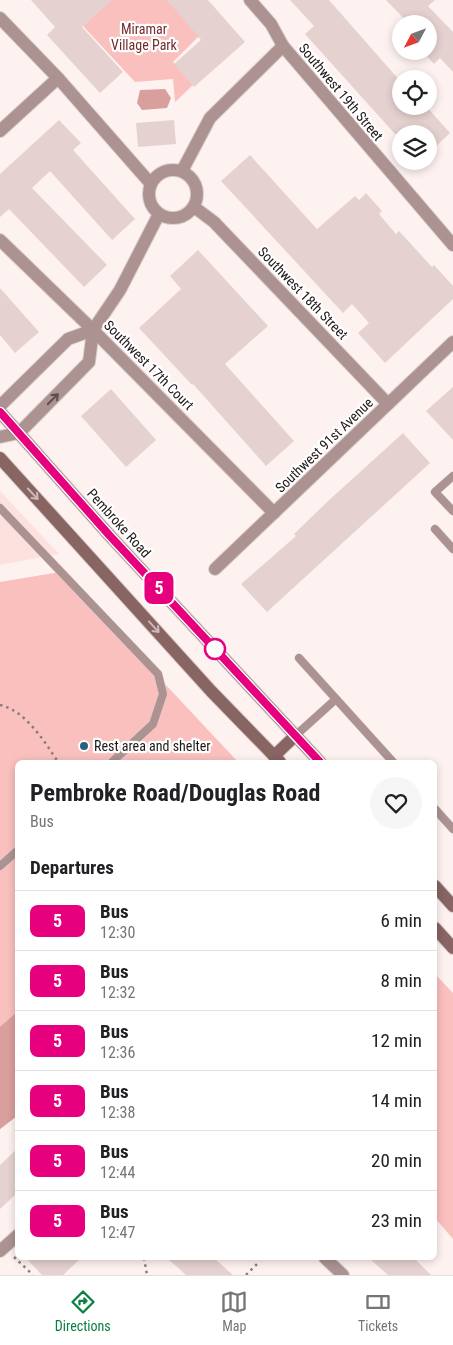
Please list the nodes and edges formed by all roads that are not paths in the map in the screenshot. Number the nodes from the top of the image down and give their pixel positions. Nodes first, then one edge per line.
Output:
1 (250, 0) edge
2 (0, 18) edge
3 (283, 46) junction
4 (58, 78) junction
5 (0, 131) edge
6 (182, 171) junction
7 (151, 184) junction
8 (194, 207) junction
9 (159, 214) junction
10 (0, 240) edge
11 (453, 245) edge
12 (93, 330) junction
13 (453, 342) edge
14 (388, 404) junction
15 (0, 406) edge
16 (0, 412) edge
17 (19, 433) junction
18 (0, 437) edge
19 (0, 458) edge
20 (453, 476) edge
21 (0, 508) edge
22 (453, 511) edge
23 (274, 513) junction
24 (435, 529) dead end
25 (453, 549) edge
26 (215, 569) dead end
27 (299, 658) dead end
28 (336, 699) junction
29 (295, 736) junction
30 (277, 759) edge
31 (114, 760) edge
32 (318, 760) edge
33 (391, 760) edge
34 (437, 811) edge
35 (453, 829) edge
36 (15, 853) edge
37 (0, 866) edge
38 (437, 888) edge
39 (453, 905) edge
40 (437, 930) edge
41 (453, 948) edge
42 (15, 1238) edge
43 (2, 1250) edge
44 (327, 1260) edge
45 (343, 1275) edge

1 - 3 street, Southwest 19th Street
2 - 4 street
3 - 6 street
3 - 11 street, Southwest 19th Street
4 - 5 street
4 - 7 street
6 - 7 street
6 - 8 street
7 - 9 street
8 - 9 street
8 - 14 street, Southwest 18th Street
9 - 12 street
10 - 12 street, Southwest 17th Court
12 - 15 street
17 -> 12 street
12 - 23 street, Southwest 17th Court
13 - 14 street, Southwest 91st Avenue
14 - 23 street, Southwest 91st Avenue
16 - 17 main road, Pembroke Road
17 - 18 street
17 - 29 main road, Pembroke Road
19 -> 30 main road
20 - 22 lane
21 - 31 lane
23 - 26 street, Southwest 91st Avenue
24 - 25 lane
27 - 28 lane
28 - 29 lane
28 - 33 lane
29 - 30 main road
29 - 32 main road, Pembroke Road
34 - 35 lane
36 - 37 lane
38 - 39 main road
40 - 41 main road
42 - 43 street
44 - 45 street

